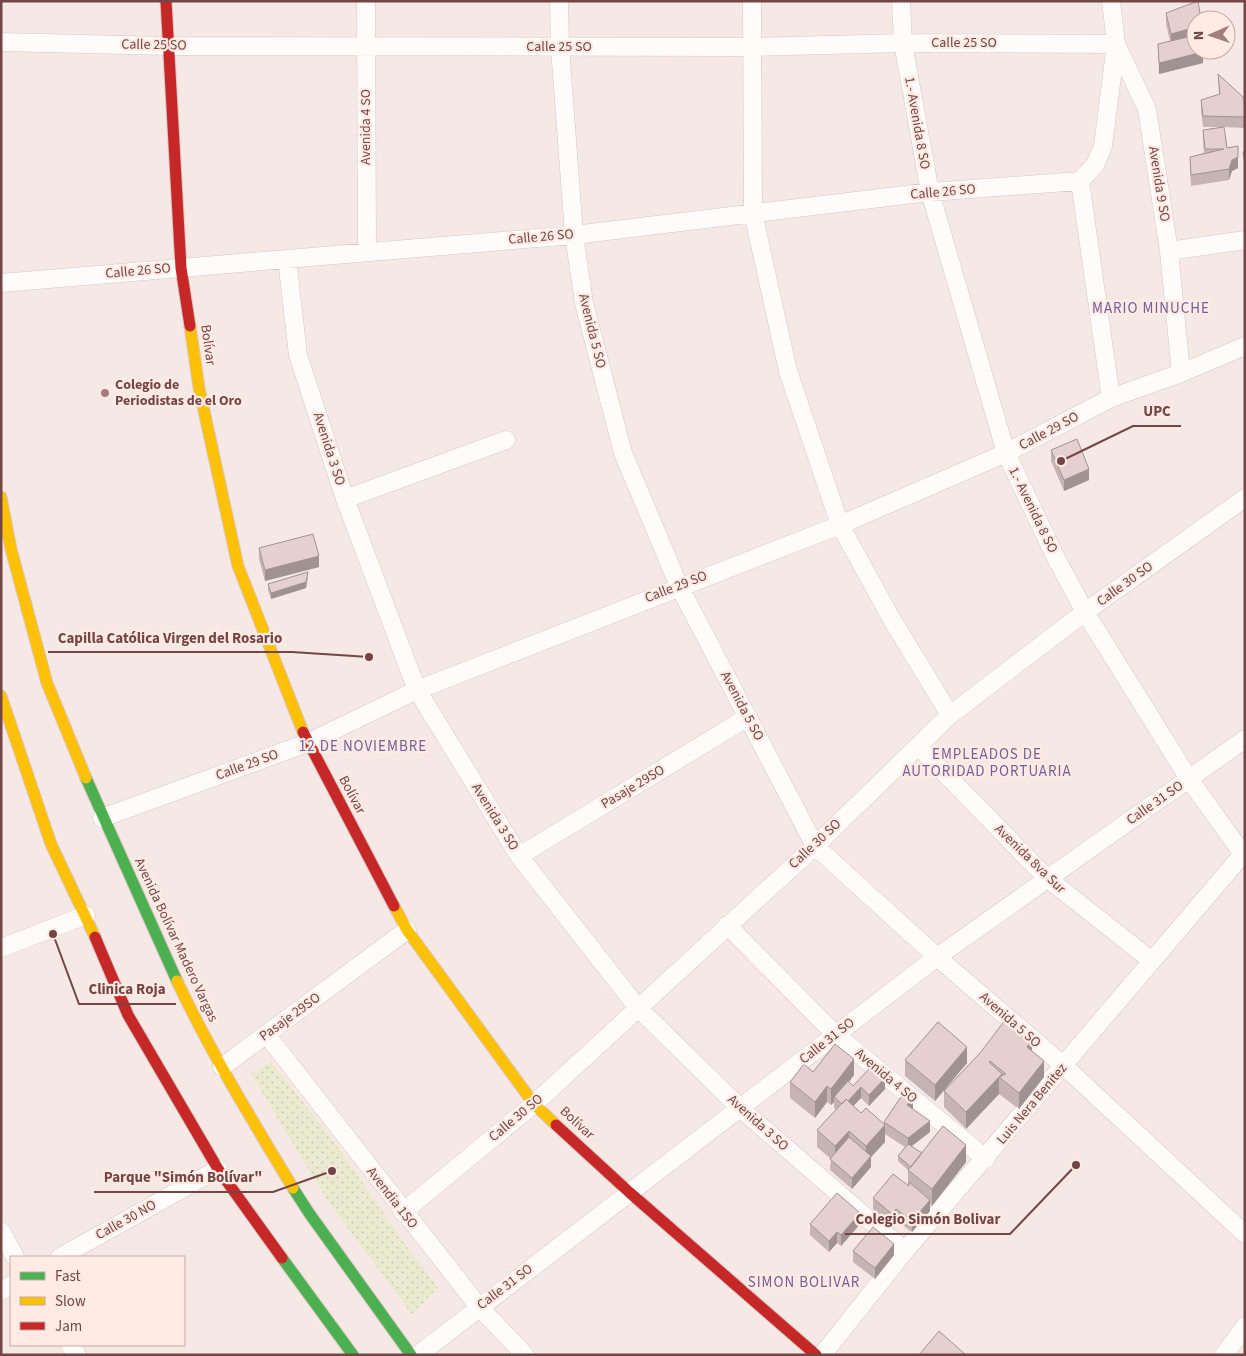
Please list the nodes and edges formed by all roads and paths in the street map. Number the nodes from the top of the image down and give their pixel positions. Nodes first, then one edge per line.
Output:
1 (166, 1) edge
2 (366, 1) edge
3 (558, 1) edge
4 (752, 1) edge
5 (901, 1) edge
6 (1111, 1) edge
7 (1, 42) edge
8 (903, 43) junction
9 (1116, 44) junction
10 (167, 46) junction
11 (366, 46) junction
12 (560, 47) junction
13 (752, 47) junction
14 (1080, 181) junction
15 (930, 192) junction
16 (753, 213) junction
17 (574, 235) junction
18 (1245, 240) edge
19 (1169, 251) junction
20 (367, 252) junction
21 (286, 259) junction
22 (181, 268) junction
23 (1, 282) edge
24 (1245, 346) edge
25 (1181, 373) junction
26 (1110, 398) junction
27 (506, 440) dead end
28 (1006, 453) junction
29 (1, 497) edge
30 (1245, 498) edge
31 (345, 499) junction
32 (840, 525) junction
33 (679, 586) junction
34 (1085, 612) junction
35 (417, 690) junction
36 (1, 696) edge
37 (950, 715) junction
38 (748, 717) junction
39 (1245, 739) edge
40 (307, 743) junction
41 (918, 746) junction
42 (1189, 779) junction
43 (102, 818) junction
44 (815, 846) junction
45 (1244, 855) edge
46 (519, 856) junction
47 (1047, 878) junction
48 (86, 915) junction
49 (727, 925) junction
50 (407, 930) junction
51 (1, 948) edge
52 (937, 957) junction
53 (1152, 961) junction
54 (638, 1008) junction
55 (266, 1034) junction
56 (835, 1034) junction
57 (1064, 1066) junction
58 (222, 1067) junction
59 (534, 1104) junction
60 (741, 1109) junction
61 (986, 1159) junction
62 (218, 1169) junction
63 (630, 1192) junction
64 (403, 1212) junction
65 (1, 1231) edge
66 (1245, 1234) edge
67 (905, 1251) junction
68 (14, 1256) edge
69 (62, 1256) edge
70 (479, 1307) junction
71 (1245, 1326) edge
72 (353, 1355) edge
73 (411, 1355) edge
74 (418, 1355) edge
75 (525, 1355) edge
76 (816, 1355) edge
77 (822, 1355) edge
78 (1224, 1355) edge

1 - 10 main road, Bolívar
2 - 11 street, Avenida 4 SO
3 - 12 street, Avenida 5 SO
4 - 13 street
5 - 8 street, 1.- Avenida 8 SO
6 - 9 street, Avenida 9 SO
7 - 10 street, Calle 25 SO
8 - 9 street, Calle 25 SO
8 - 13 street, Calle 25 SO
8 - 15 street, 1.- Avenida 8 SO
9 - 14 street
9 - 19 street, Avenida 9 SO
10 - 11 street, Calle 25 SO
10 - 22 main road, Bolívar
11 - 12 street, Calle 25 SO
11 - 20 street, Avenida 4 SO
12 - 13 street, Calle 25 SO
12 - 17 street, Avenida 5 SO
13 - 16 street
14 - 15 street, Calle 26 SO
14 - 26 street
15 - 16 street, Calle 26 SO
15 - 28 street, 1.- Avenida 8 SO
16 - 17 street, Calle 26 SO
16 - 32 street
17 - 20 street, Calle 26 SO
17 - 33 street, Avenida 5 SO
18 - 19 street
19 - 25 street, Avenida 9 SO
20 - 21 street, Calle 26 SO
21 - 22 street, Calle 26 SO
21 - 31 street, Avenida 3 SO
22 - 23 street, Calle 26 SO
22 - 40 main road, Bolívar
24 - 25 street, Calle 29 SO
25 - 26 street, Calle 29 SO
26 - 28 street, Calle 29 SO
27 - 31 street
28 - 32 street, Calle 29 SO
28 - 34 street, 1.- Avenida 8 SO
29 - 43 main road, Avenida Bolívar Madero Vargas
30 - 34 street, Calle 30 SO
31 - 35 street, Avenida 3 SO
32 - 33 street, Calle 29 SO
32 - 37 street
33 - 35 street, Calle 29 SO
33 - 38 street, Avenida 5 SO
34 - 37 street, Calle 30 SO
34 - 42 street, 1.- Avenida 8 SO
35 - 40 street, Calle 29 SO
35 - 46 street, Avenida 3 SO
36 - 48 main road
37 - 41 street, Calle 30 SO
38 - 44 street, Avenida 5 SO
38 - 46 street, Pasaje 29SO
39 - 42 street, Calle 31 SO
40 - 43 street, Calle 29 SO
40 - 50 main road, Bolívar
41 - 44 street, Calle 30 SO
41 - 47 street, Avenida 8va Sur
42 - 45 street, 1.- Avenida 8 SO
42 - 47 street, Calle 31 SO
43 - 58 main road, Avenida Bolívar Madero Vargas
44 - 49 street, Calle 30 SO
44 - 52 street, Avenida 5 SO
45 - 53 street, Luis Nera Benitez
46 - 54 street, Avenida 3 SO
47 - 52 street, Calle 31 SO
47 - 53 street, Avenida 8va Sur
48 - 51 street
48 - 62 main road
49 - 54 street, Calle 30 SO
49 - 56 street, Avenida 4 SO
50 - 55 street, Pasaje 29SO
50 - 59 main road, Bolívar
52 - 56 street, Calle 31 SO
52 - 57 street, Avenida 5 SO
53 - 57 street, Luis Nera Benitez
54 - 59 street, Calle 30 SO
54 - 60 street, Avenida 3 SO
55 - 58 street, Pasaje 29SO
55 - 64 street, Avendia 1SO
56 - 60 street, Calle 31 SO
56 - 61 street, Avenida 4 SO
57 - 61 street, Luis Nera Benitez
57 - 66 street, Avenida 5 SO
58 - 73 main road, Avenida Bolívar Madero Vargas
59 - 63 main road, Bolívar
59 - 64 street, Calle 30 SO
60 - 63 street, Calle 31 SO
60 - 67 street, Avenida 3 SO
61 - 67 street, Luis Nera Benitez
62 - 69 street, Calle 30 NO
62 - 72 main road
63 - 70 street, Calle 31 SO
63 - 76 main road, Bolívar
64 - 70 street, Avendia 1SO
65 - 68 street
67 - 77 street, Luis Nera Benitez
70 - 74 street, Calle 31 SO
70 - 75 street, Avendia 1SO
71 - 78 street

